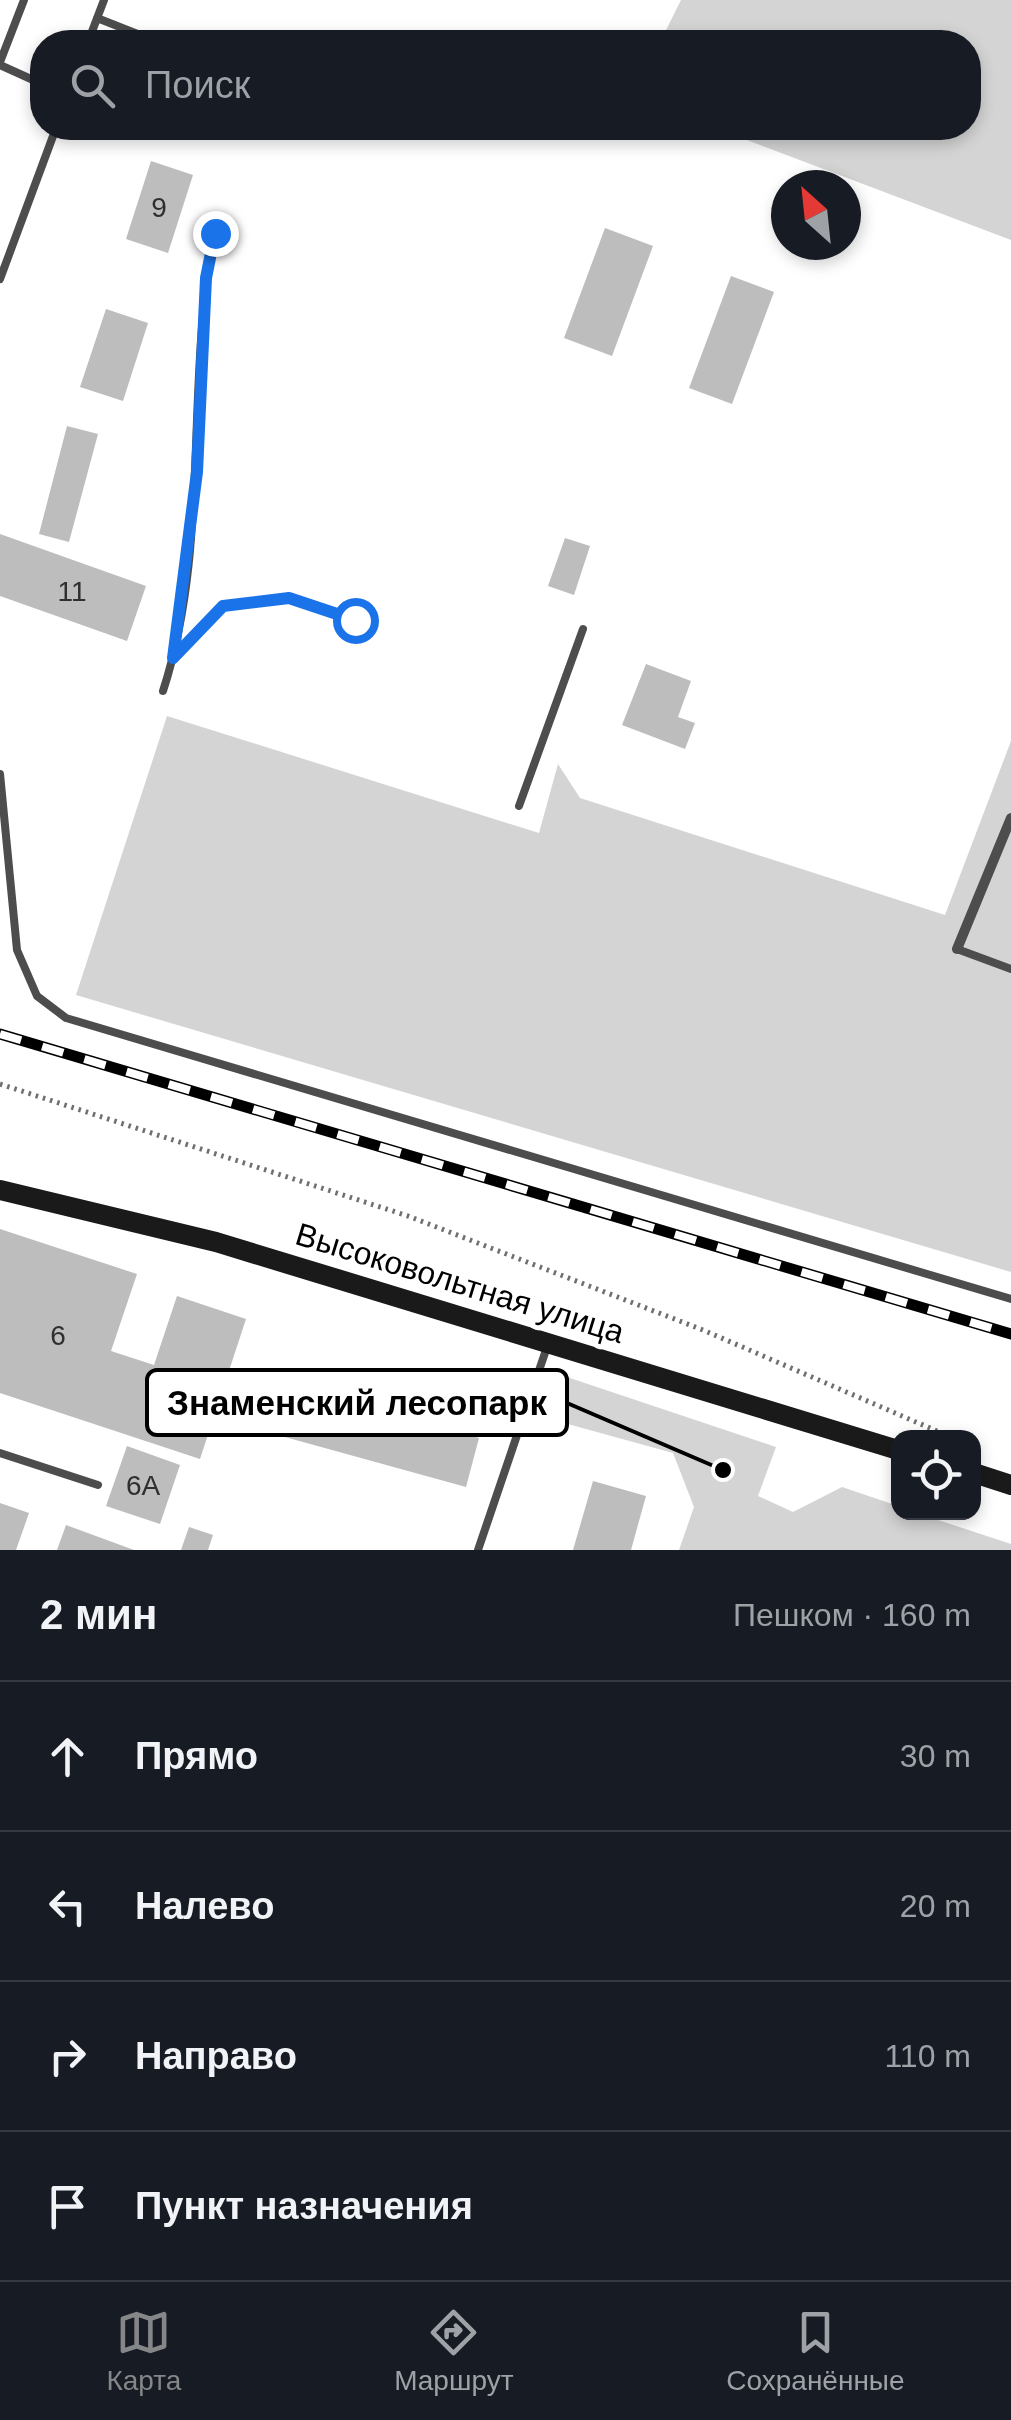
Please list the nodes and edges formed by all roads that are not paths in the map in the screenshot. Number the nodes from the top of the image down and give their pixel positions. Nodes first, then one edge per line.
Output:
1 (24, 0) edge
2 (104, 0) edge
3 (98, 18) junction
4 (93, 30) edge
5 (128, 30) edge
6 (0, 64) edge
7 (30, 78) edge
8 (52, 140) edge
9 (215, 233) dead end
10 (0, 279) edge
11 (355, 620) dead end
12 (583, 628) dead end
13 (173, 658) junction
14 (162, 690) dead end
15 (0, 774) edge
16 (519, 806) dead end
17 (1011, 818) edge
18 (957, 948) joint
19 (1011, 969) edge
20 (0, 1190) edge
21 (1011, 1299) edge
22 (550, 1340) junction
23 (891, 1448) edge
24 (0, 1452) edge
25 (981, 1475) edge
26 (98, 1485) dead end
27 (1011, 1485) edge
28 (478, 1550) edge

1 - 6 lane
2 - 3 lane
3 - 4 lane
3 - 5 lane
6 - 7 lane
8 - 10 lane
9 - 13 lane
11 - 13 lane
12 - 16 lane
13 - 14 lane
15 - 21 lane
17 - 18 street
18 - 19 lane
20 - 22 main road, Высоковольтная улица
22 - 23 main road, Высоковольтная улица
22 - 28 lane
24 - 26 lane
25 - 27 main road

